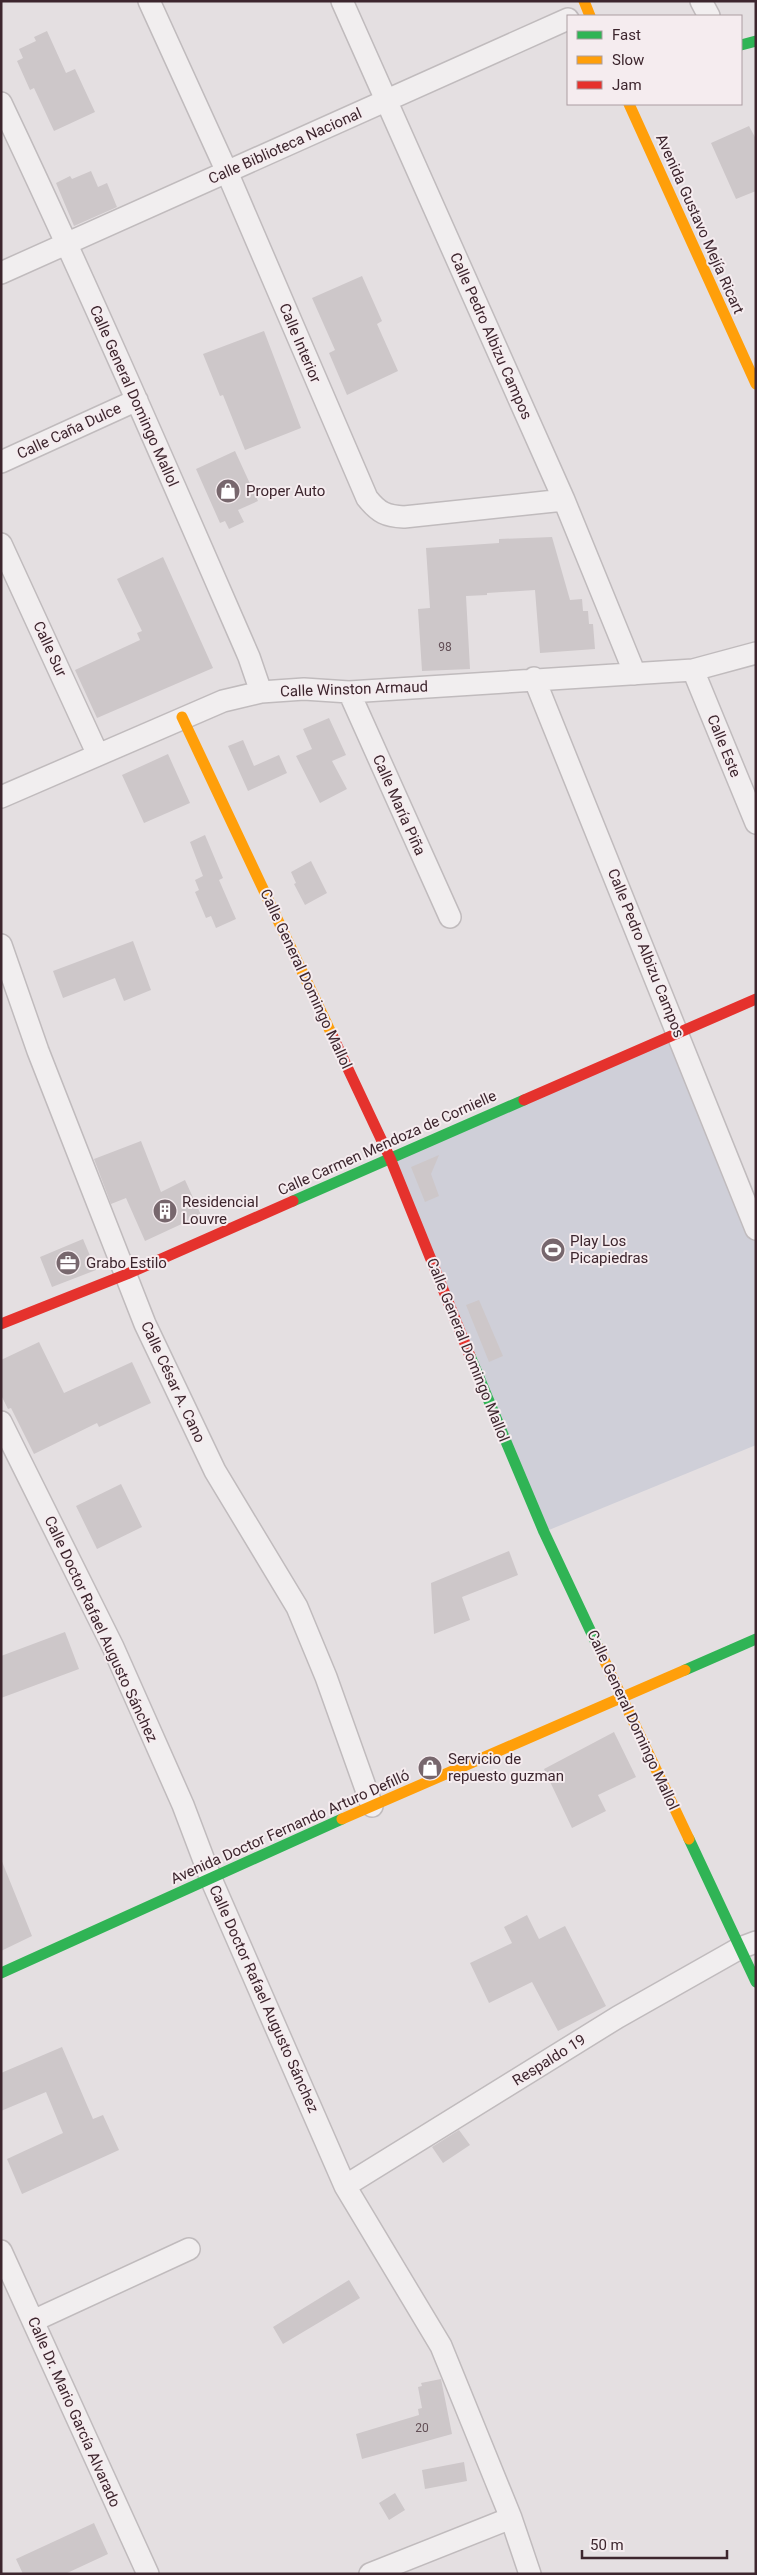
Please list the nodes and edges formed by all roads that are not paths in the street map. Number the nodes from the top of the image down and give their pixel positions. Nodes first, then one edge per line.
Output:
1 (150, 1) edge
2 (342, 1) edge
3 (701, 1) edge
4 (708, 15) edge
5 (567, 19) edge
6 (756, 41) edge
7 (742, 45) edge
8 (387, 101) junction
9 (1, 103) edge
10 (629, 105) edge
11 (227, 172) junction
12 (68, 244) junction
13 (1, 273) edge
14 (756, 384) edge
15 (137, 400) junction
16 (1, 462) edge
17 (564, 500) junction
18 (1, 544) edge
19 (756, 652) edge
20 (693, 670) junction
21 (635, 674) junction
22 (534, 678) junction
23 (261, 692) junction
24 (349, 692) junction
25 (182, 718) junction
26 (98, 754) junction
27 (1, 797) edge
28 (756, 822) edge
29 (450, 917) dead end
30 (1, 945) edge
31 (756, 999) edge
32 (678, 1032) junction
33 (390, 1158) junction
34 (756, 1229) edge
35 (127, 1274) junction
36 (1, 1324) edge
37 (1, 1422) edge
38 (756, 1639) edge
39 (623, 1698) junction
40 (372, 1806) junction
41 (211, 1879) junction
42 (748, 1945) edge
43 (1, 1972) edge
44 (756, 1982) edge
45 (345, 2186) junction
46 (189, 2249) dead end
47 (1, 2251) edge
48 (33, 2321) junction
49 (511, 2518) junction
50 (148, 2574) edge
51 (370, 2574) edge
52 (530, 2574) edge

1 - 11 street, Calle Interior
2 - 8 street, Calle Pedro Albizu Campos
3 - 4 street
5 - 8 street, Calle Biblioteca Nacional
6 - 7 street
8 - 11 street, Calle Biblioteca Nacional
8 - 17 street, Calle Pedro Albizu Campos
9 - 12 street, Calle General Domingo Mallol
10 - 14 street, Avenida Gustavo Mejía Ricart
11 - 12 street, Calle Biblioteca Nacional
11 - 17 street, Calle Interior
12 - 13 street, Calle Biblioteca Nacional
12 - 15 street, Calle General Domingo Mallol
15 - 16 street, Calle Caña Dulce
15 - 23 street, Calle General Domingo Mallol
17 - 21 street, Calle Pedro Albizu Campos
18 - 26 street, Calle Sur
19 - 20 street, Calle Winston Armaud
20 - 21 street, Calle Winston Armaud
20 - 28 street, Calle Este
21 - 22 street, Calle Winston Armaud
22 - 24 street, Calle Winston Armaud
22 - 32 street, Calle Pedro Albizu Campos
23 - 24 street, Calle Winston Armaud
23 - 25 street, Calle Winston Armaud
24 - 29 street, Calle María Piña
25 - 26 street, Calle Winston Armaud
25 - 33 street, Calle General Domingo Mallol
26 - 27 street, Calle Winston Armaud
30 - 35 street, Calle César A. Cano
31 - 32 street, Calle Carmen Mendoza de Cornielle
32 - 33 street, Calle Carmen Mendoza de Cornielle
32 - 34 street, Calle Pedro Albizu Campos
33 - 35 street, Calle Carmen Mendoza de Cornielle
33 - 39 street, Calle General Domingo Mallol
35 - 36 street, Calle Carmen Mendoza de Cornielle
35 - 40 street, Calle César A. Cano
37 - 41 street, Calle Doctor Rafael Augusto Sánchez
38 - 39 street, Avenida Doctor Fernando Arturo Defilló
39 - 40 street, Avenida Doctor Fernando Arturo Defilló
39 - 42 street, Calle General Domingo Mallol
40 - 41 street, Avenida Doctor Fernando Arturo Defilló
41 - 43 street, Avenida Doctor Fernando Arturo Defilló
41 - 45 street, Calle Doctor Rafael Augusto Sánchez
42 - 44 street, Calle General Domingo Mallol
42 - 45 street, Respaldo 19
45 - 49 street, Calle Doctor Rafael Augusto Sánchez
46 - 48 street
47 - 48 street, Calle Dr. Mario García Alvarado
48 - 50 street, Calle Dr. Mario García Alvarado
49 - 51 street
49 - 52 street, Calle Doctor Rafael Augusto Sánchez

